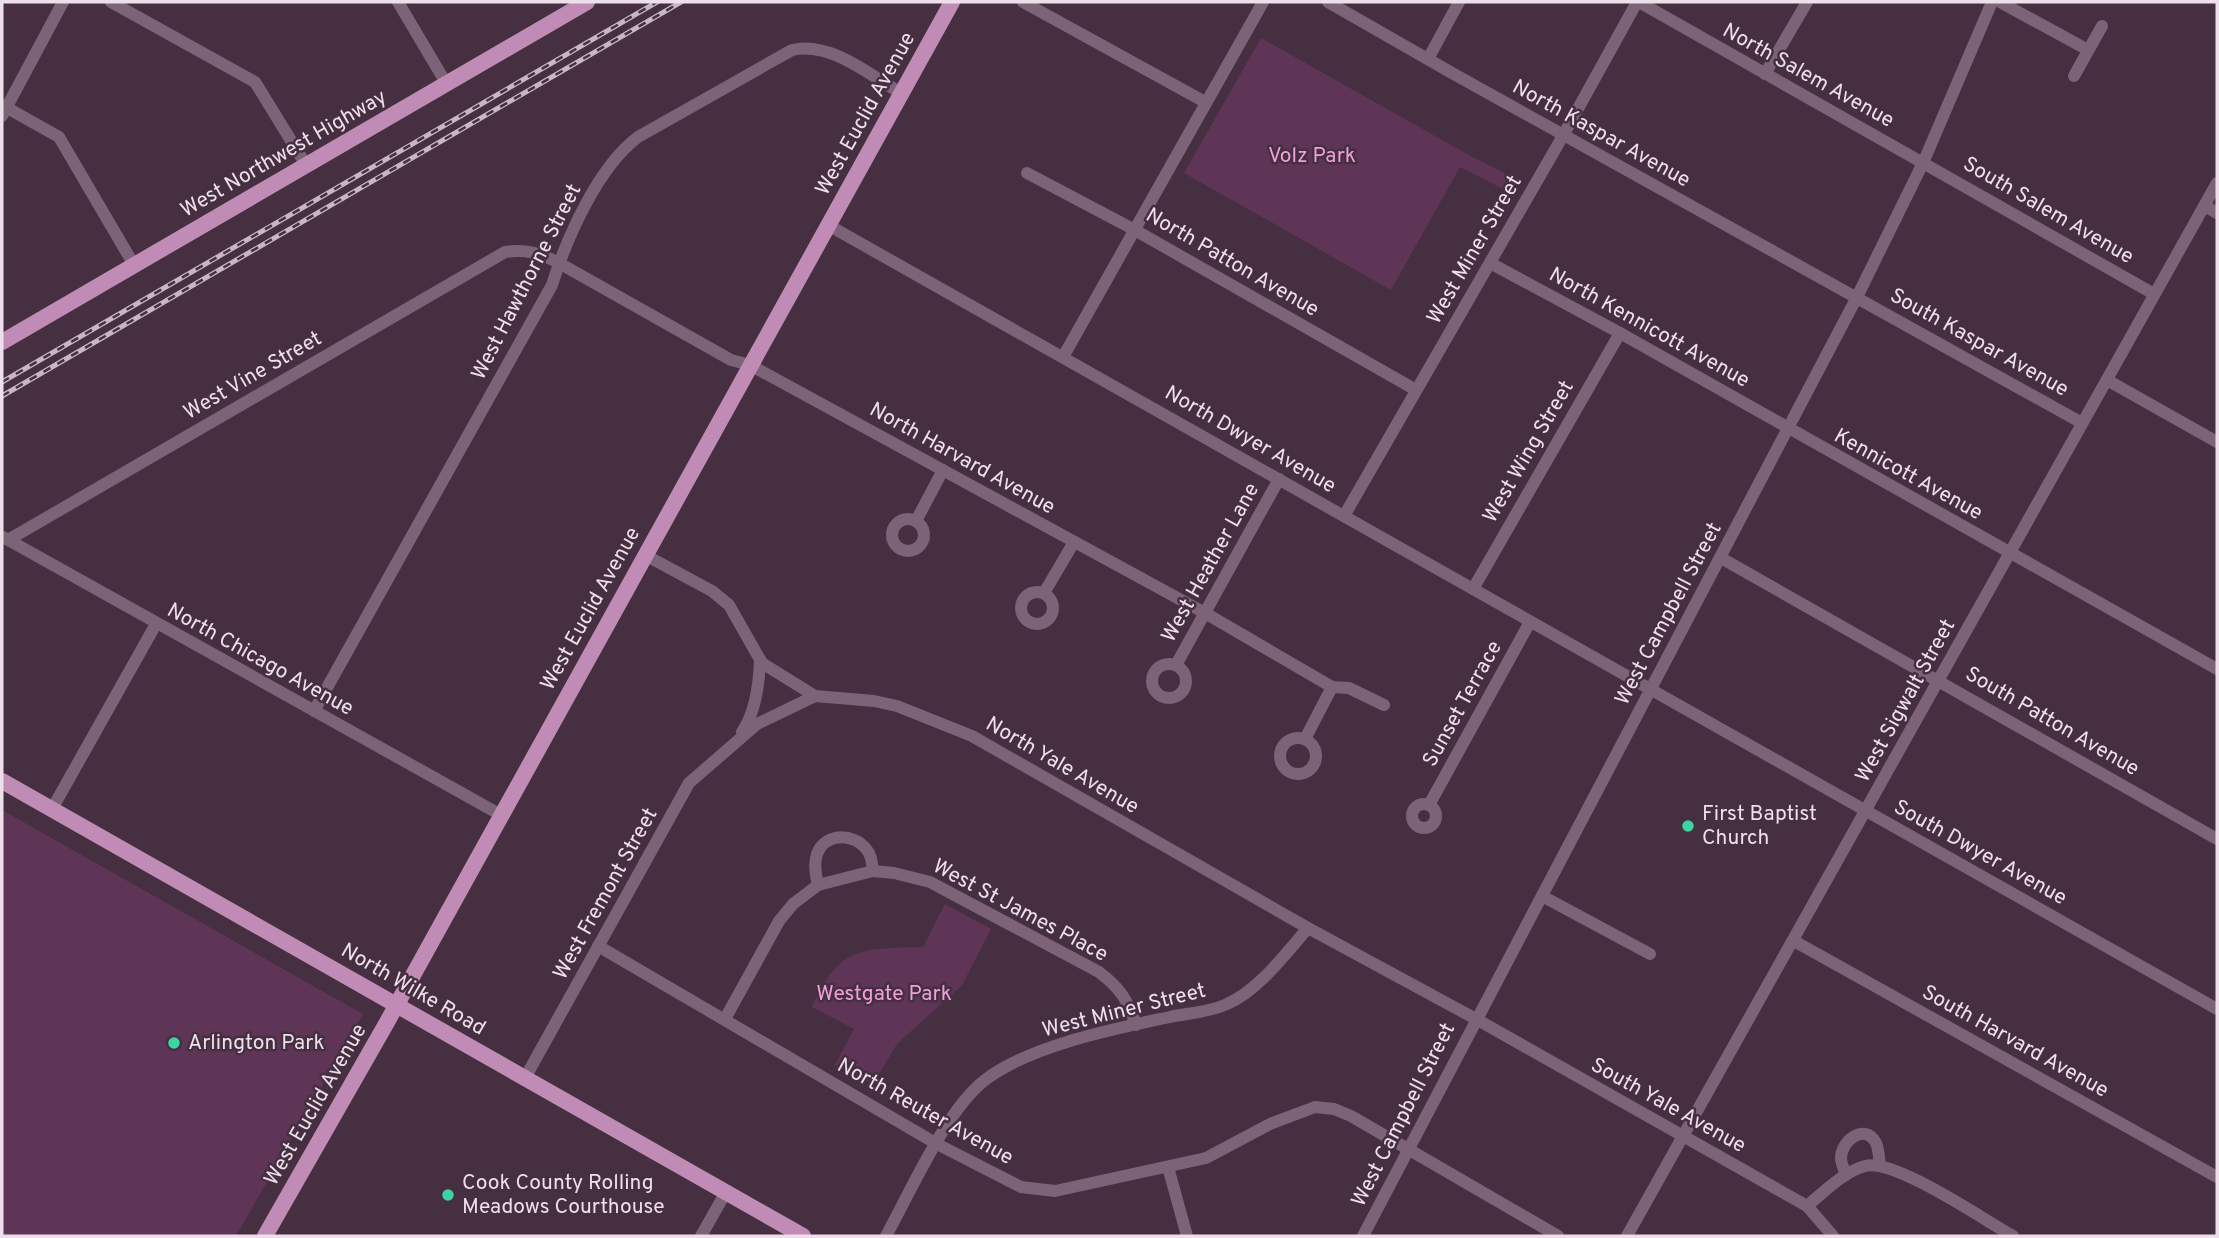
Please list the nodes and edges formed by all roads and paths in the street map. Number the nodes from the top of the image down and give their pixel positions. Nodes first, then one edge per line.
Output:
1 (63, 2) edge
2 (111, 2) edge
3 (398, 2) edge
4 (587, 2) edge
5 (952, 2) edge
6 (1023, 2) edge
7 (1263, 2) edge
8 (1328, 2) edge
9 (1460, 2) edge
10 (1638, 2) edge
11 (1807, 2) edge
12 (1992, 2) edge
13 (2000, 2) edge
14 (2102, 26) dead end
15 (2088, 50) junction
16 (1427, 59) junction
17 (1765, 74) junction
18 (2074, 76) dead end
19 (446, 83) junction
20 (901, 93) junction
21 (1205, 102) junction
22 (3, 109) edge
23 (1564, 134) junction
24 (1923, 163) junction
25 (306, 165) junction
26 (1027, 173) dead end
27 (2217, 184) edge
28 (2205, 206) junction
29 (2217, 213) edge
30 (828, 225) junction
31 (1133, 229) junction
32 (519, 250) joint
33 (559, 263) junction
34 (1490, 263) junction
35 (134, 265) junction
36 (2154, 294) junction
37 (1857, 297) junction
38 (1620, 333) junction
39 (2, 341) edge
40 (1063, 357) junction
41 (750, 365) junction
42 (2107, 380) junction
43 (1416, 390) junction
44 (2082, 423) junction
45 (1789, 428) junction
46 (2217, 442) edge
47 (943, 470) junction
48 (1279, 479) junction
49 (1344, 516) junction
50 (916, 521) dead end
51 (5, 538) edge
52 (1074, 542) junction
53 (2010, 554) junction
54 (645, 555) junction
55 (1721, 558) junction
56 (1472, 589) junction
57 (1044, 593) dead end
58 (1205, 613) junction
59 (1530, 622) junction
60 (156, 624) junction
61 (760, 661) junction
62 (1176, 665) dead end
63 (2217, 669) edge
64 (1939, 680) junction
65 (1332, 687) junction
66 (1651, 691) junction
67 (815, 696) junction
68 (1384, 705) dead end
69 (314, 711) junction
70 (1305, 739) dead end
71 (736, 741) junction
72 (2, 781) edge
73 (1429, 805) dead end
74 (52, 809) junction
75 (1867, 811) junction
76 (501, 815) junction
77 (2217, 839) edge
78 (873, 871) junction
79 (818, 885) junction
80 (1542, 897) junction
81 (1308, 928) junction
82 (1794, 942) junction
83 (598, 946) junction
84 (1650, 954) dead end
85 (396, 1005) junction
86 (2217, 1009) edge
87 (725, 1019) junction
88 (1476, 1019) junction
89 (1136, 1025) junction
90 (525, 1079) junction
91 (1684, 1137) junction
92 (937, 1144) junction
93 (1409, 1150) junction
94 (1880, 1166) junction
95 (1168, 1167) junction
96 (1846, 1175) junction
97 (2217, 1177) edge
98 (726, 1192) junction
99 (1807, 1206) junction
100 (264, 1236) edge
101 (701, 1236) edge
102 (803, 1236) edge
103 (886, 1236) edge
104 (1186, 1236) edge
105 (1363, 1236) edge
106 (1558, 1236) edge
107 (1627, 1236) edge
108 (1833, 1236) edge
109 (2013, 1236) edge

1 - 22 street
2 - 25 street
3 - 19 street
4 - 19 main road, West Northwest Highway
5 - 20 main road, West Euclid Avenue
6 - 21 street
7 - 21 street
8 - 16 street, North Kaspar Avenue
9 - 16 street
10 - 17 street, North Salem Avenue
10 - 23 street, West Miner Street
11 - 17 street
12 - 24 street, West Campbell Street
13 - 15 street
14 - 15 street
15 - 18 street
16 - 23 street, North Kaspar Avenue
17 - 24 street, North Salem Avenue
19 - 25 main road, West Northwest Highway
20 - 30 main road, West Euclid Avenue
20 - 33 street, West Hawthorne Street
21 - 31 street
22 - 35 street
23 - 34 street, West Miner Street
23 - 37 street, North Kaspar Avenue
24 - 36 street, South Salem Avenue
24 - 37 street, West Campbell Street
25 - 35 main road, West Northwest Highway
26 - 31 street, North Patton Avenue
27 - 28 street, West Sigwalt Street
28 - 29 street
28 - 36 street, West Sigwalt Street
30 - 40 street, North Dwyer Avenue
30 - 41 main road, West Euclid Avenue
31 - 40 street
31 - 43 street, North Patton Avenue
32 - 33 street, North Harvard Avenue
32 - 51 street, West Vine Street
33 - 41 street, North Harvard Avenue
33 - 69 street, West Hawthorne Street
34 - 38 street, North Kennicott Avenue
34 - 43 street, West Miner Street
35 - 39 main road, West Northwest Highway
36 - 42 street, West Sigwalt Street
37 - 44 street, South Kaspar Avenue
37 - 45 street, West Campbell Street
38 - 45 street, North Kennicott Avenue
38 - 56 street, West Wing Street
40 - 48 street, North Dwyer Avenue
41 - 47 street, North Harvard Avenue
41 - 54 main road, West Euclid Avenue
42 - 44 street, West Sigwalt Street
42 - 46 street
43 - 49 street, West Miner Street
44 - 53 street, West Sigwalt Street
45 - 53 street, Kennicott Avenue
45 - 55 street, West Campbell Street
47 - 50 street
47 - 52 street, North Harvard Avenue
48 - 49 street, North Dwyer Avenue
48 - 58 street, West Heather Lane
49 - 56 street, North Dwyer Avenue
51 - 60 street, North Chicago Avenue
52 - 57 street
52 - 58 street, North Harvard Avenue
53 - 63 street, Kennicott Avenue
53 - 64 street, West Sigwalt Street
54 - 61 street, North Yale Avenue
54 - 76 main road, West Euclid Avenue
55 - 64 street, South Patton Avenue
55 - 66 street, West Campbell Street
56 - 59 street, North Dwyer Avenue
58 - 62 street, West Heather Lane
58 - 65 street, North Harvard Avenue
59 - 66 street, North Dwyer Avenue
59 - 73 street, Sunset Terrace
60 - 69 street, North Chicago Avenue
60 - 74 street
61 - 67 street, North Yale Avenue
61 - 71 street, West Fremont Street
64 - 75 street, West Sigwalt Street
64 - 77 street, South Patton Avenue
65 - 68 street, North Harvard Avenue
65 - 70 street
66 - 75 street, South Dwyer Avenue
66 - 80 street, West Campbell Street
67 - 71 street, West Fremont Street
67 - 81 street, North Yale Avenue
69 - 76 street, North Chicago Avenue
71 - 83 street, West Fremont Street
72 - 74 main road, North Wilke Road
74 - 85 main road, North Wilke Road
75 - 82 street, West Sigwalt Street
75 - 86 street, South Dwyer Avenue
76 - 85 main road, West Euclid Avenue
78 - 79 street, West St James Place
78 - 79 street
78 - 89 street, West St James Place
79 - 87 street, West St James Place
80 - 84 street
80 - 88 street, West Campbell Street
81 - 88 street, North Yale Avenue
81 - 89 street, West Miner Street
82 - 91 street, West Sigwalt Street
82 - 97 street, South Harvard Avenue
83 - 87 street, North Reuter Avenue
83 - 90 street, West Fremont Street
85 - 90 main road, North Wilke Road
85 - 100 main road, West Euclid Avenue
87 - 92 street, North Reuter Avenue
88 - 91 street, South Yale Avenue
88 - 93 street, West Campbell Street
89 - 92 street, West Miner Street
90 - 98 main road, North Wilke Road
91 - 99 street, South Yale Avenue
91 - 107 street, West Sigwalt Street
92 - 95 street, North Reuter Avenue
92 - 103 street, West Miner Street
93 - 95 street, North Reuter Avenue
93 - 105 street, West Campbell Street
93 - 106 street, North Reuter Avenue
94 - 96 street
94 - 96 street
94 - 109 street
95 - 104 street
96 - 99 street
98 - 101 street
98 - 102 main road, North Wilke Road
99 - 108 street, South Yale Avenue

